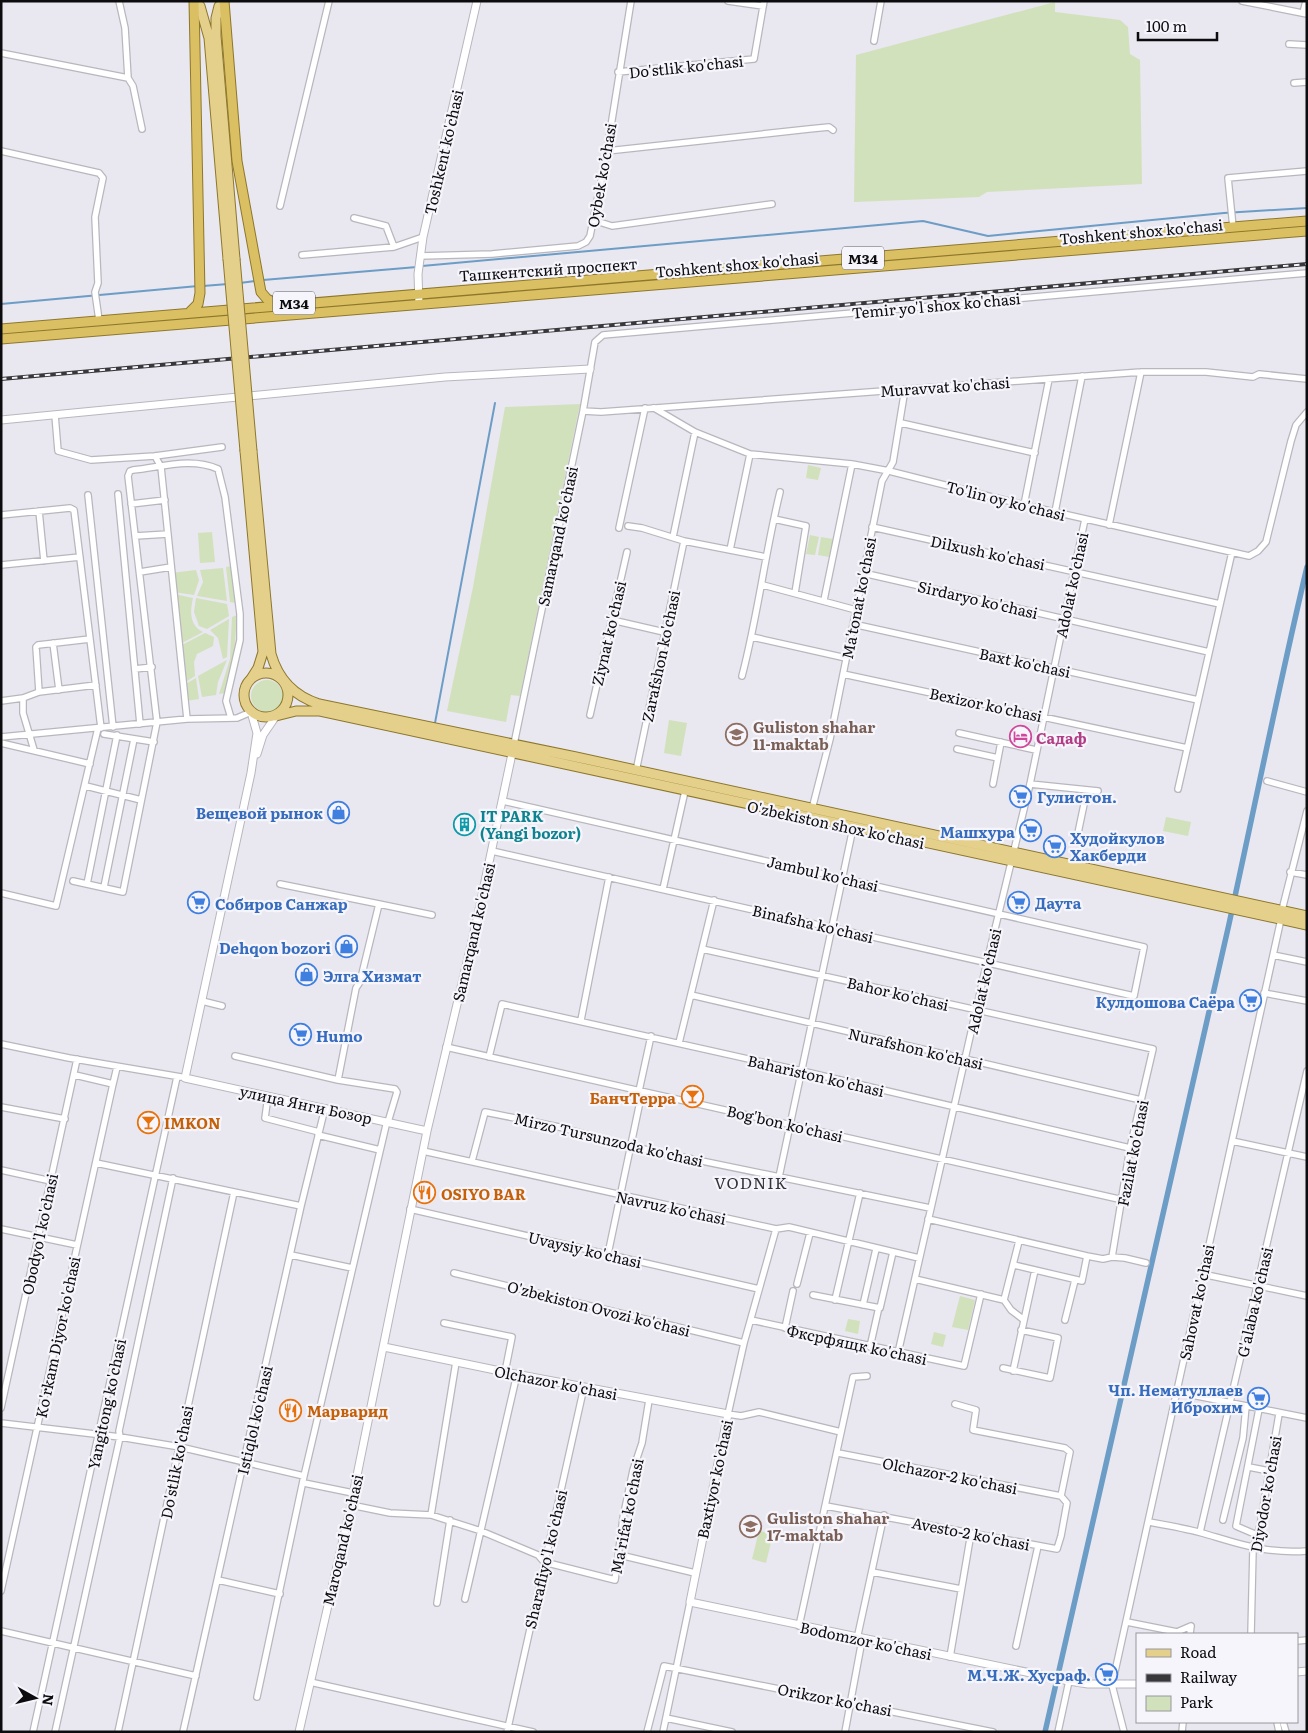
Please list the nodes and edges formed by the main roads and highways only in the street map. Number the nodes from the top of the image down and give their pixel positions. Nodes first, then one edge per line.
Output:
1 (196, 3) edge
2 (222, 3) edge
3 (1307, 221) edge
4 (1307, 231) edge
5 (232, 259) junction
6 (279, 305) junction
7 (190, 312) junction
8 (1, 329) edge
9 (1, 339) edge
10 (248, 451) junction
11 (251, 679) junction
12 (283, 680) junction
13 (276, 716) junction
14 (421, 731) junction
15 (513, 748) junction
16 (1012, 857) junction
17 (1281, 915) junction
18 (1307, 916) edge
19 (1307, 925) edge

1 - 2 main road
1 - 5 main road
1 - 7 highway
2 - 5 main road
2 - 6 highway
3 - 6 highway, Ташкентский проспект / M34
4 - 9 highway, Toshkent shox ko'chasi / M34
5 - 10 main road, bridge
6 - 7 highway, M34
7 - 8 highway, M34
10 - 11 main road
10 - 12 main road
11 - 12 main road
11 - 13 main road
12 - 13 main road
12 - 14 main road
13 - 14 main road
14 - 15 main road
15 - 16 main road, O'zbekiston shox ko'chasi
15 - 16 main road, O'zbekiston shox ko'chasi
16 - 17 main road, O'zbekiston shox ko'chasi
17 - 18 main road, O'zbekiston shox ko'chasi
17 - 19 main road, O'zbekiston shox ko'chasi

